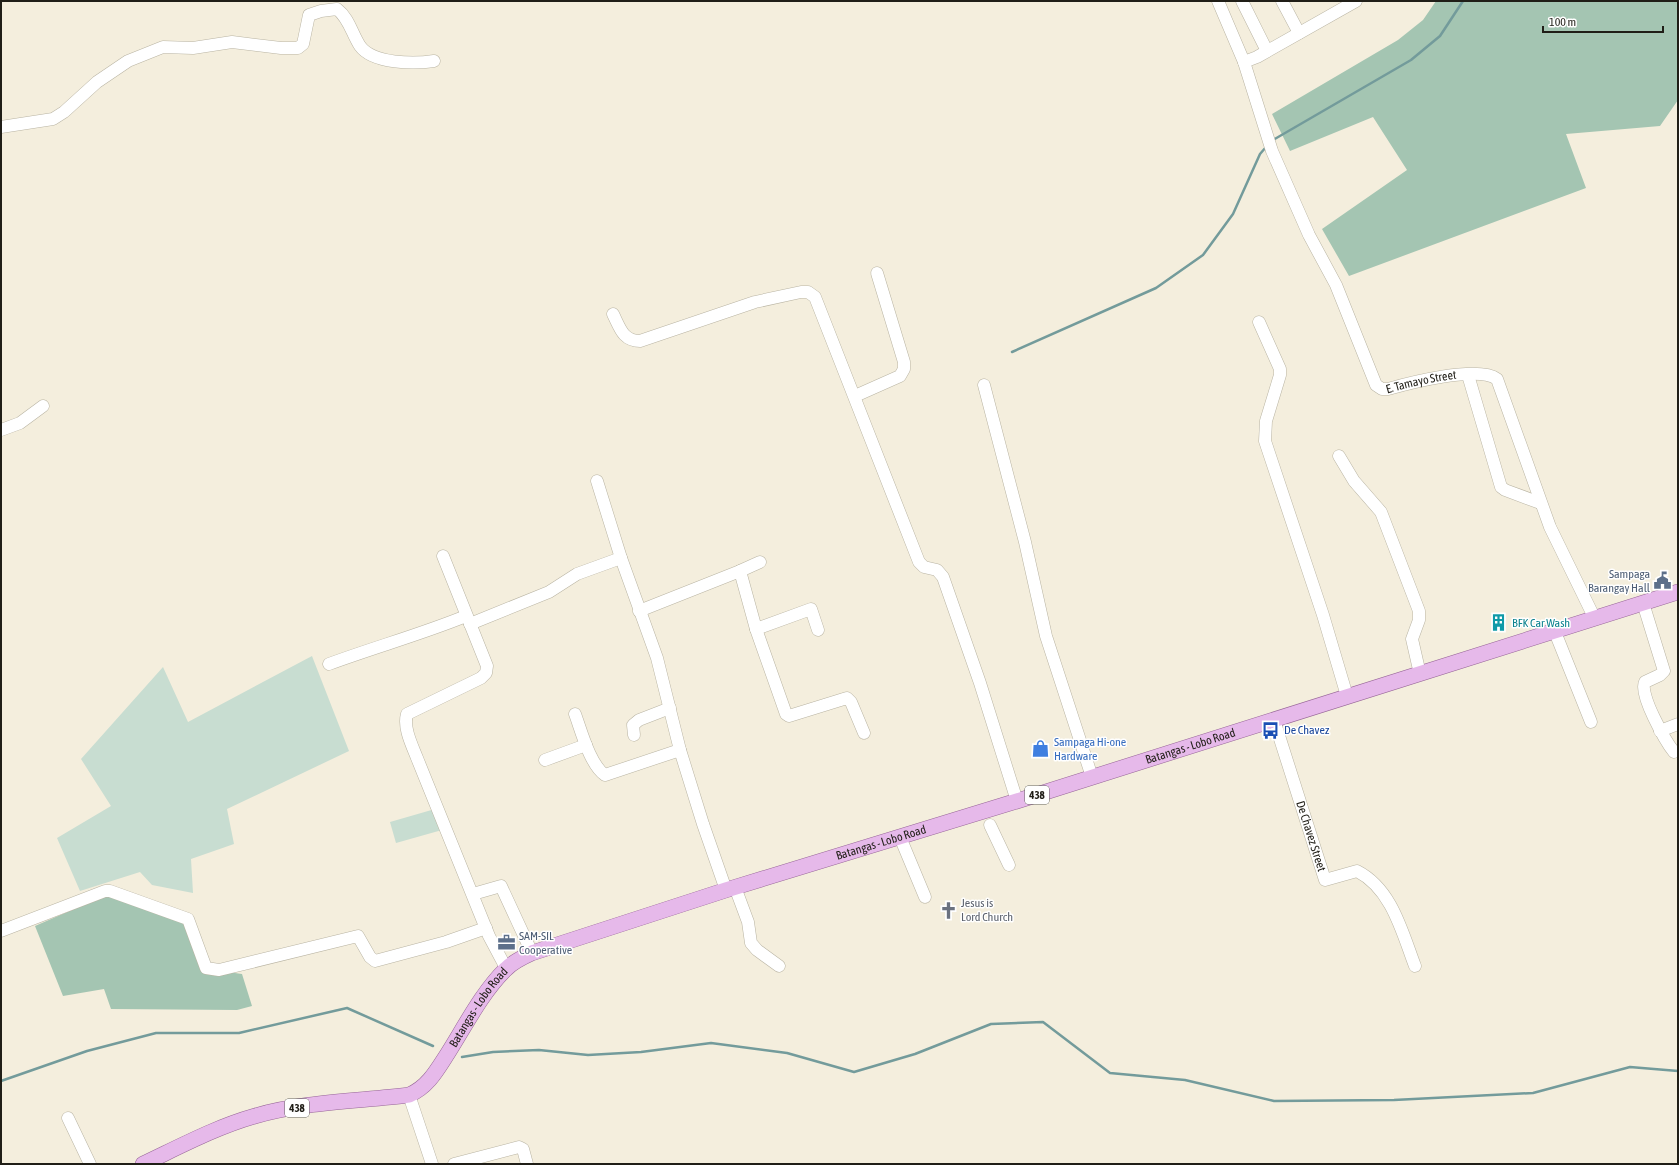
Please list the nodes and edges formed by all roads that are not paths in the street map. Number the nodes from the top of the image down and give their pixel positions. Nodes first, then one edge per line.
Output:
1 (1218, 1) edge
2 (1242, 1) edge
3 (1282, 1) edge
4 (1356, 1) edge
5 (1299, 33) junction
6 (1267, 51) junction
7 (434, 61) dead end
8 (1244, 62) junction
9 (1, 127) edge
10 (877, 273) dead end
11 (613, 314) dead end
12 (1260, 322) dead end
13 (1468, 375) junction
14 (984, 385) dead end
15 (855, 396) junction
16 (43, 406) dead end
17 (1, 430) edge
18 (1339, 456) dead end
19 (597, 481) dead end
20 (1540, 503) junction
21 (443, 556) dead end
22 (621, 558) junction
23 (760, 562) dead end
24 (740, 571) junction
25 (1678, 592) edge
26 (1643, 604) junction
27 (639, 611) junction
28 (1596, 619) junction
29 (468, 620) junction
30 (756, 630) junction
31 (818, 630) dead end
32 (1555, 632) junction
33 (329, 664) dead end
34 (1420, 674) junction
35 (1347, 696) junction
36 (670, 708) junction
37 (575, 714) dead end
38 (1274, 720) junction
39 (1591, 722) dead end
40 (1678, 724) edge
41 (1660, 732) junction
42 (864, 733) dead end
43 (634, 735) dead end
44 (586, 745) junction
45 (680, 750) junction
46 (1674, 752) dead end
47 (545, 760) dead end
48 (1092, 777) junction
49 (1018, 801) junction
50 (988, 818) junction
51 (900, 837) junction
52 (1009, 865) dead end
53 (731, 888) junction
54 (474, 894) junction
55 (925, 897) dead end
56 (486, 928) junction
57 (1, 931) edge
58 (532, 953) junction
59 (779, 966) dead end
60 (1415, 966) dead end
61 (506, 968) junction
62 (409, 1094) junction
63 (68, 1118) dead end
64 (90, 1164) edge
65 (143, 1164) edge
66 (432, 1164) edge
67 (454, 1164) edge
68 (527, 1164) edge

1 - 8 street, E. Tamayo Street
2 - 6 street
3 - 5 street
4 - 5 street
5 - 6 street
6 - 8 street
7 - 9 street
8 - 13 street, E. Tamayo Street
10 - 15 street
11 - 15 street
12 - 35 street
13 - 20 street
13 - 20 street, E. Tamayo Street
14 - 48 street
15 - 49 street
16 - 17 street
18 - 34 street
19 - 22 street
20 - 28 street, E. Tamayo Street
21 - 29 street
22 - 27 street
22 - 29 street
23 - 24 street
24 - 27 street
24 - 30 street
25 - 26 main road, Batangas - Lobo Road / 438
26 - 28 main road, Batangas - Lobo Road / 438
26 - 41 street
27 - 36 street
28 - 32 main road, Batangas - Lobo Road / 438
29 - 33 street
29 - 54 street
30 - 31 street
30 - 42 street
32 - 34 main road, Batangas - Lobo Road / 438
32 - 39 street
34 - 35 main road, Batangas - Lobo Road / 438
35 - 38 main road, Batangas - Lobo Road / 438
36 - 43 street
36 - 45 street
37 - 44 street
38 - 48 main road, Batangas - Lobo Road / 438
38 - 60 street, De Chavez Street
40 - 41 street
41 - 46 street
44 - 45 street
44 - 47 street
45 - 53 street
48 - 49 main road, Batangas - Lobo Road / 438
49 - 50 main road, Batangas - Lobo Road / 438
50 - 51 main road, Batangas - Lobo Road / 438
50 - 52 street
51 - 53 main road, Batangas - Lobo Road / 438
51 - 55 street
53 - 58 main road, Batangas - Lobo Road / 438
53 - 59 street
54 - 56 street
54 - 58 street
56 - 57 street
56 - 61 street
58 - 61 main road, Batangas - Lobo Road / 438
61 - 62 main road, Batangas - Lobo Road / 438
62 - 65 main road, Batangas - Lobo Road / 438
62 - 66 street
63 - 64 street
67 - 68 street

